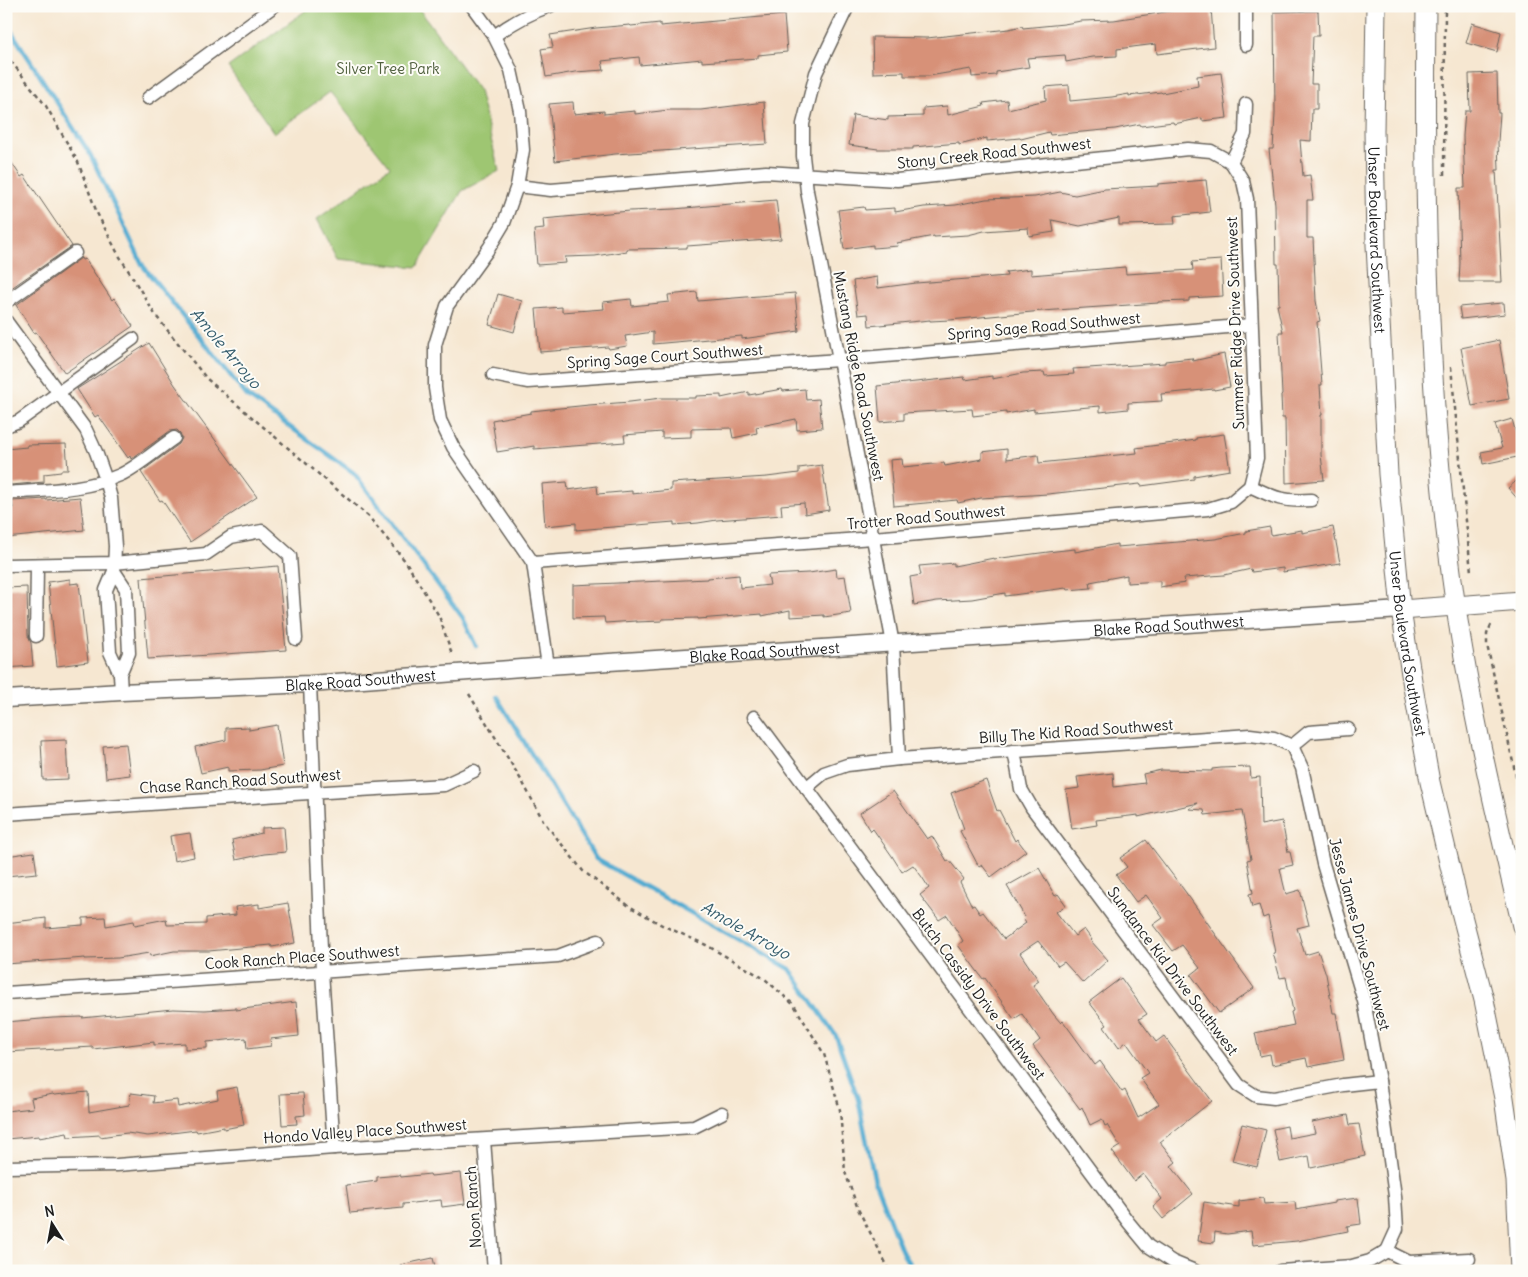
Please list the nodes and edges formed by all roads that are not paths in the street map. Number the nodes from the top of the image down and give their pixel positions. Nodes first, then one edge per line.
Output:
1 (274, 6) edge
2 (472, 6) edge
3 (550, 6) edge
4 (848, 6) edge
5 (1246, 6) edge
6 (1376, 6) edge
7 (1426, 6) edge
8 (494, 36) junction
9 (1246, 45) dead end
10 (148, 98) dead end
11 (1246, 104) dead end
12 (1231, 162) junction
13 (805, 174) junction
14 (517, 186) junction
15 (75, 253) dead end
16 (6, 302) edge
17 (6, 321) edge
18 (1251, 325) junction
19 (133, 339) dead end
20 (839, 360) junction
21 (493, 375) dead end
22 (59, 393) junction
23 (6, 426) edge
24 (174, 438) dead end
25 (106, 480) junction
26 (1250, 486) junction
27 (6, 494) edge
28 (1311, 500) dead end
29 (873, 538) junction
30 (534, 564) junction
31 (6, 565) edge
32 (37, 566) junction
33 (114, 567) junction
34 (1522, 601) edge
35 (1456, 607) junction
36 (1402, 610) junction
37 (127, 616) junction
38 (108, 618) junction
39 (36, 636) dead end
40 (296, 639) dead end
41 (893, 644) junction
42 (548, 666) junction
43 (120, 674) junction
44 (310, 684) junction
45 (121, 692) junction
46 (6, 700) edge
47 (754, 717) dead end
48 (1348, 729) dead end
49 (1292, 746) junction
50 (1014, 751) junction
51 (900, 759) junction
52 (474, 771) dead end
53 (806, 788) junction
54 (315, 792) junction
55 (6, 814) edge
56 (1522, 926) edge
57 (598, 941) dead end
58 (322, 972) junction
59 (6, 993) edge
60 (1379, 1081) junction
61 (722, 1113) dead end
62 (484, 1140) junction
63 (334, 1148) junction
64 (6, 1167) edge
65 (1387, 1251) junction
66 (1469, 1260) dead end
67 (494, 1271) edge
68 (1196, 1271) edge
69 (1280, 1271) edge
70 (1520, 1271) edge

1 - 10 street
2 - 8 street
3 - 8 street
4 - 13 street, Mustang Ridge Road Southwest
5 - 9 street
6 - 36 main road, Unser Boulevard Southwest
7 - 35 main road
8 - 14 street
11 - 12 street
12 - 13 street, Stony Creek Road Southwest
12 - 18 street, Summer Ridge Drive Southwest
13 - 14 street, Stony Creek Road Southwest
13 - 20 street, Mustang Ridge Road Southwest
14 - 30 street
15 - 16 street
17 - 22 street
18 - 20 street, Spring Sage Road Southwest
18 - 26 street, Summer Ridge Drive Southwest
19 - 22 street
20 - 21 street, Spring Sage Court Southwest
20 - 29 street, Mustang Ridge Road Southwest
22 - 23 street
22 - 25 street
24 - 25 street
25 - 27 street
25 - 33 street
26 - 28 street
26 - 29 street, Trotter Road Southwest
29 - 30 street, Trotter Road Southwest
29 - 41 street, Mustang Ridge Road Southwest
30 - 42 street
31 - 32 street
32 - 33 street
32 - 39 street
33 - 37 street
33 - 38 street
33 - 40 street
34 - 35 main road, Blake Road Southwest
35 - 36 main road, Blake Road Southwest
35 - 56 main road
36 - 41 street, Blake Road Southwest
36 - 70 main road, Unser Boulevard Southwest
37 - 38 street
37 - 43 street
38 - 43 street
41 - 42 street, Blake Road Southwest
41 - 51 street, Mustang Ridge Road Southwest
42 - 44 street, Blake Road Southwest
43 - 45 street
44 - 45 street, Blake Road Southwest
44 - 54 street
45 - 46 street, Blake Road Southwest
47 - 53 street, Butch Cassidy Drive Southwest
48 - 49 street
49 - 50 street, Billy The Kid Road Southwest
49 - 60 street, Jesse James Drive Southwest
50 - 51 street, Billy The Kid Road Southwest
50 - 60 street, Sundance Kid Drive Southwest
51 - 53 street, Billy The Kid Road Southwest
52 - 54 street, Chase Ranch Road Southwest
53 - 68 street, Butch Cassidy Drive Southwest
54 - 55 street, Chase Ranch Road Southwest
54 - 58 street
57 - 58 street, Cook Ranch Place Southwest
58 - 59 street, Cook Ranch Place Southwest
58 - 63 street
60 - 65 street, Jesse James Drive Southwest
61 - 62 street, Hondo Valley Place Southwest
62 - 63 street, Hondo Valley Place Southwest
62 - 67 street, Noon Ranch
63 - 64 street, Hondo Valley Place Southwest
65 - 66 street
65 - 69 street

